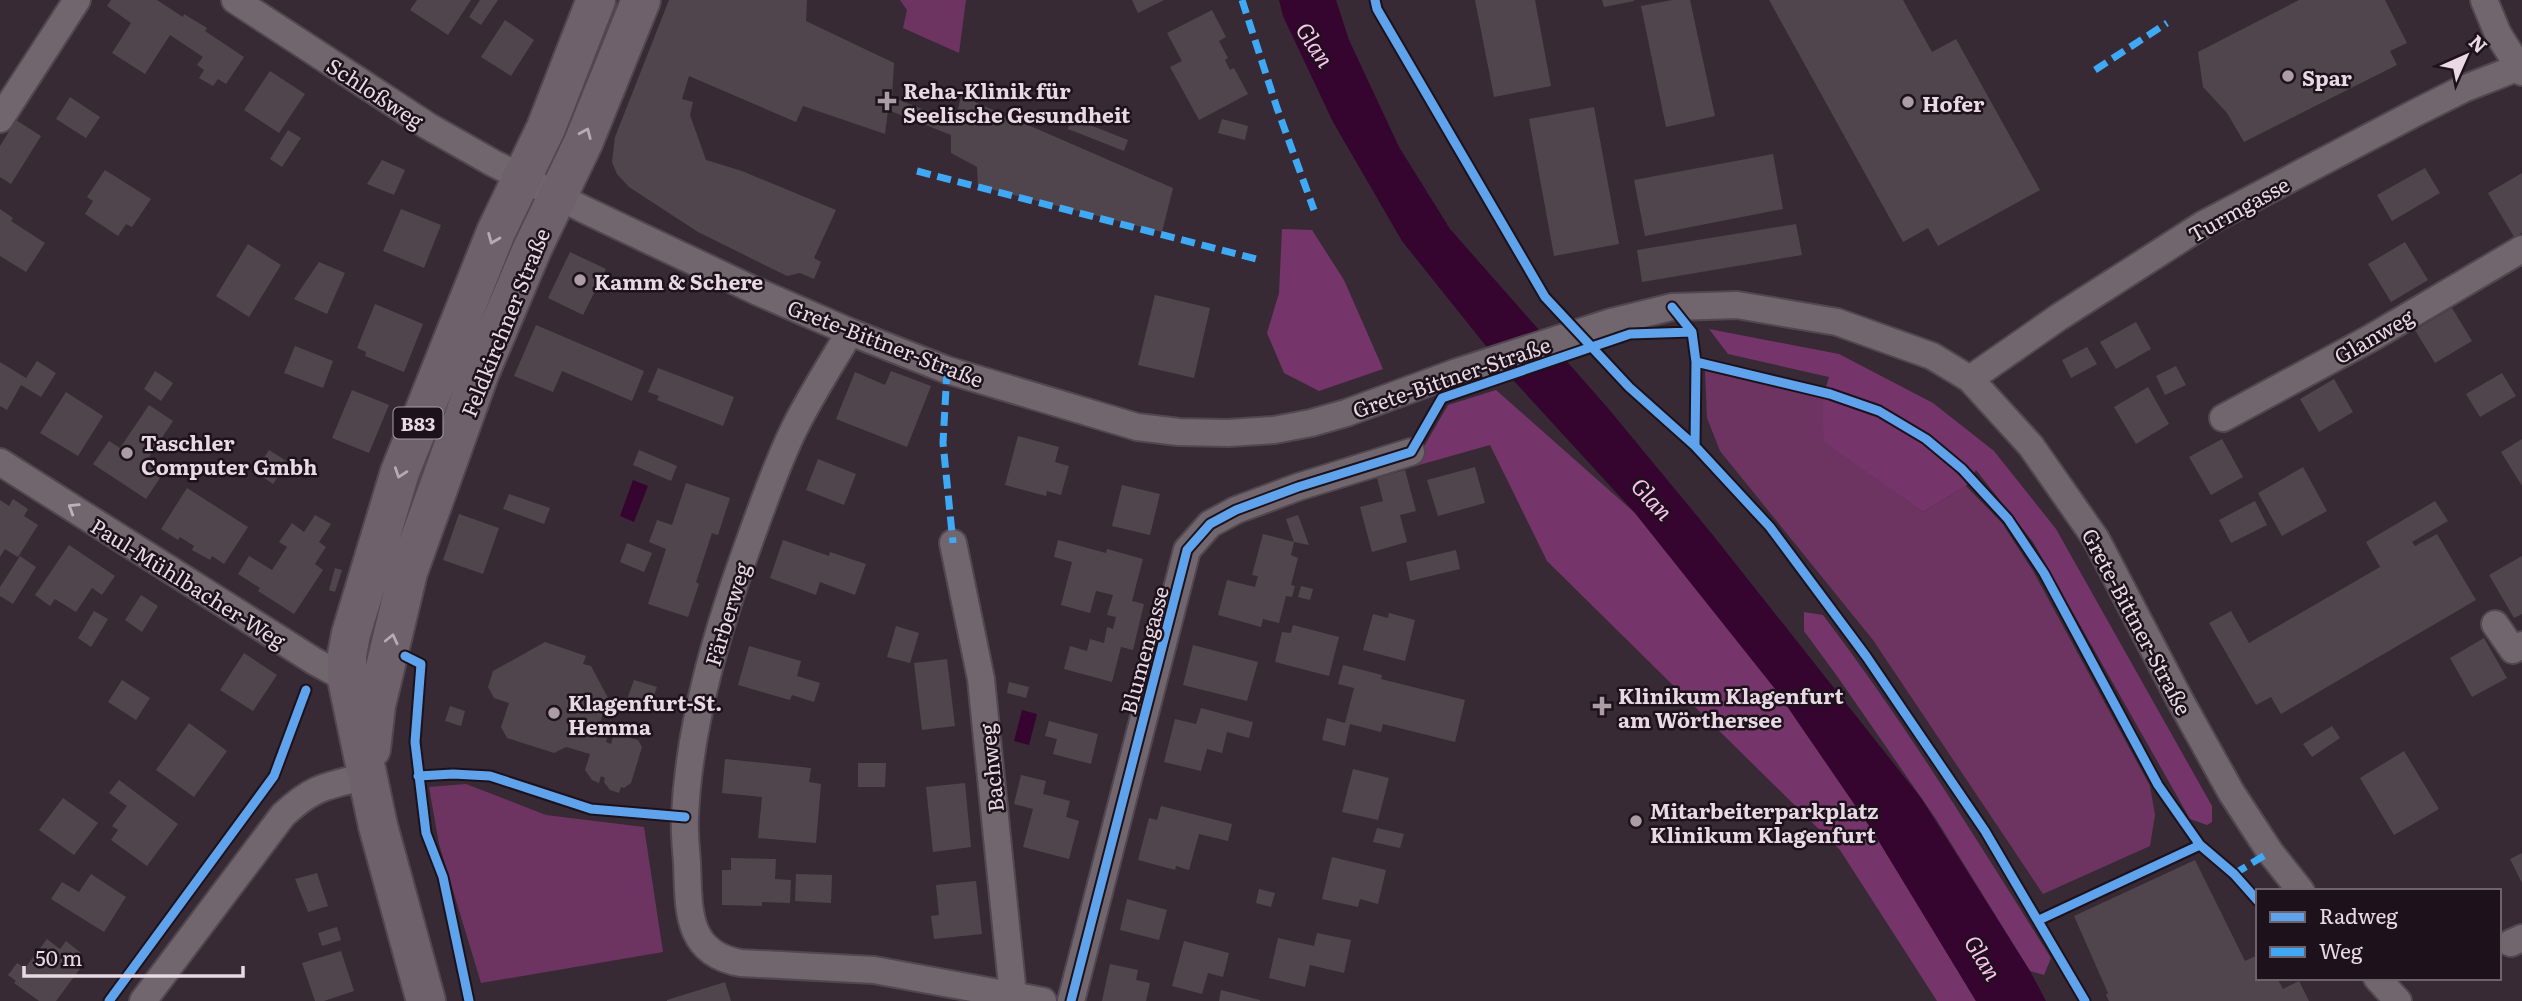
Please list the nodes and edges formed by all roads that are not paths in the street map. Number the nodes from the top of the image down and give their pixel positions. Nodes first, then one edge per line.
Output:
1 (77, 0) edge
2 (235, 0) edge
3 (596, 0) edge
4 (641, 0) edge
5 (2484, 0) edge
6 (2521, 69) edge
7 (0, 119) edge
8 (522, 177) junction
9 (557, 195) junction
10 (2522, 249) edge
11 (850, 332) junction
12 (1970, 379) junction
13 (2223, 418) dead end
14 (1411, 452) dead end
15 (0, 462) edge
16 (953, 543) dead end
17 (2495, 624) dead end
18 (2522, 645) edge
19 (347, 679) junction
20 (376, 705) junction
21 (367, 776) junction
22 (2299, 889) edge
23 (2379, 980) edge
24 (1013, 995) junction
25 (143, 1001) edge
26 (426, 1001) edge
27 (1043, 1001) edge
28 (1070, 1001) edge
29 (2398, 1001) edge

1 - 7 street
2 - 8 street, Schloßweg
3 - 8 main road, Feldkirchner Straße / B83
9 -> 4 main road, Feldkirchner Straße / B83
5 - 6 street
6 - 12 street, Turmgasse
8 - 9 street, Grete-Bittner-Straße
8 -> 19 main road, Feldkirchner Straße / B83
9 - 11 street, Grete-Bittner-Straße
20 -> 9 main road, Feldkirchner Straße / B83
10 - 13 street, Glanweg
11 - 12 street, Grete-Bittner-Straße
11 - 24 street, Färberweg
12 - 22 street, Grete-Bittner-Straße
14 - 28 street, Blumengasse
19 -> 15 street, Paul-Mühlbacher-Weg
16 - 24 street, Bachweg
17 - 18 street
19 - 20 street, Paul-Mühlbacher-Weg
19 - 21 main road, Feldkirchner Straße / B83
20 - 21 main road, Feldkirchner Straße / B83
21 - 25 street
21 - 26 main road, Feldkirchner Straße
23 - 29 street
24 - 27 street, Färberweg

